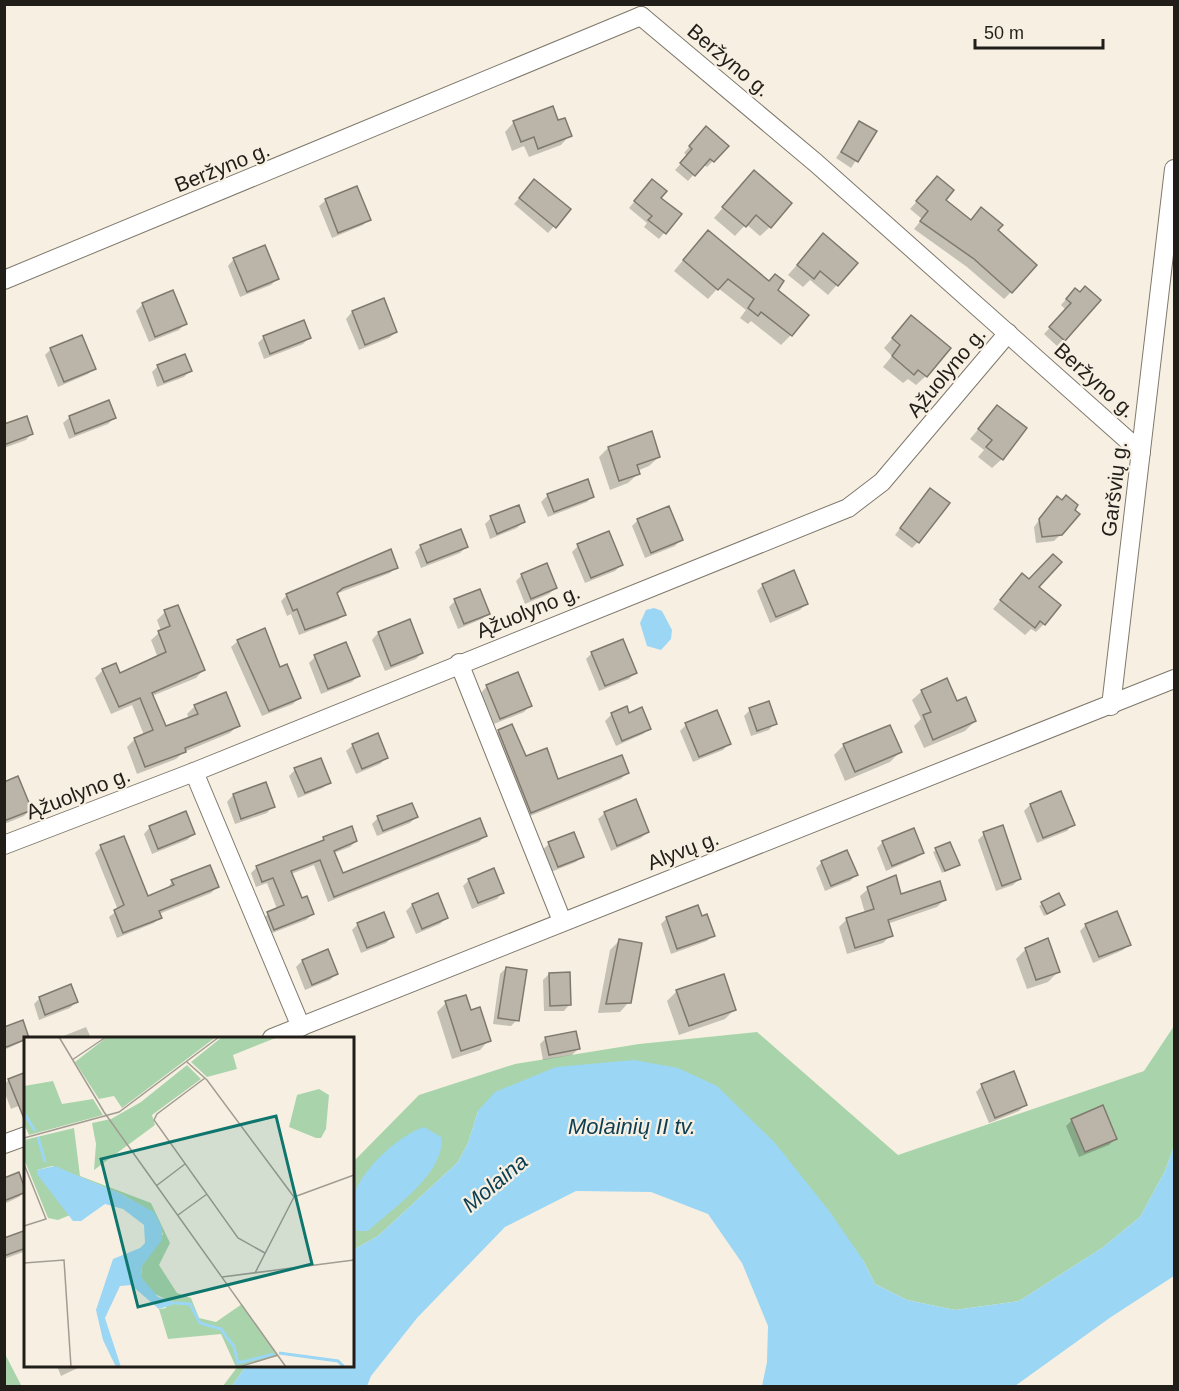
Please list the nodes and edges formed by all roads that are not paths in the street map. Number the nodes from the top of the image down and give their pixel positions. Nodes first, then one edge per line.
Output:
1 (640, 10) edge
2 (1174, 169) edge
3 (4, 280) edge
4 (1008, 333) junction
5 (1141, 452) junction
6 (459, 663) junction
7 (1174, 679) edge
8 (1111, 706) junction
9 (194, 772) junction
10 (4, 845) edge
11 (562, 921) junction
12 (301, 1027) junction
13 (275, 1037) edge
14 (24, 1137) edge
15 (4, 1144) edge

1 - 3 street, Beržyno g.
1 - 4 street, Beržyno g.
2 - 5 street, Garšvių g.
4 - 5 street, Beržyno g.
4 - 6 street, Ąžuolyno g.
5 - 8 street, Garšvių g.
6 - 9 street, Ąžuolyno g.
6 - 11 street
7 - 8 street, Alyvų g.
8 - 11 street, Alyvų g.
9 - 10 street, Ąžuolyno g.
9 - 12 street
11 - 12 street, Alyvų g.
12 - 13 street, Alyvų g.
14 - 15 street

